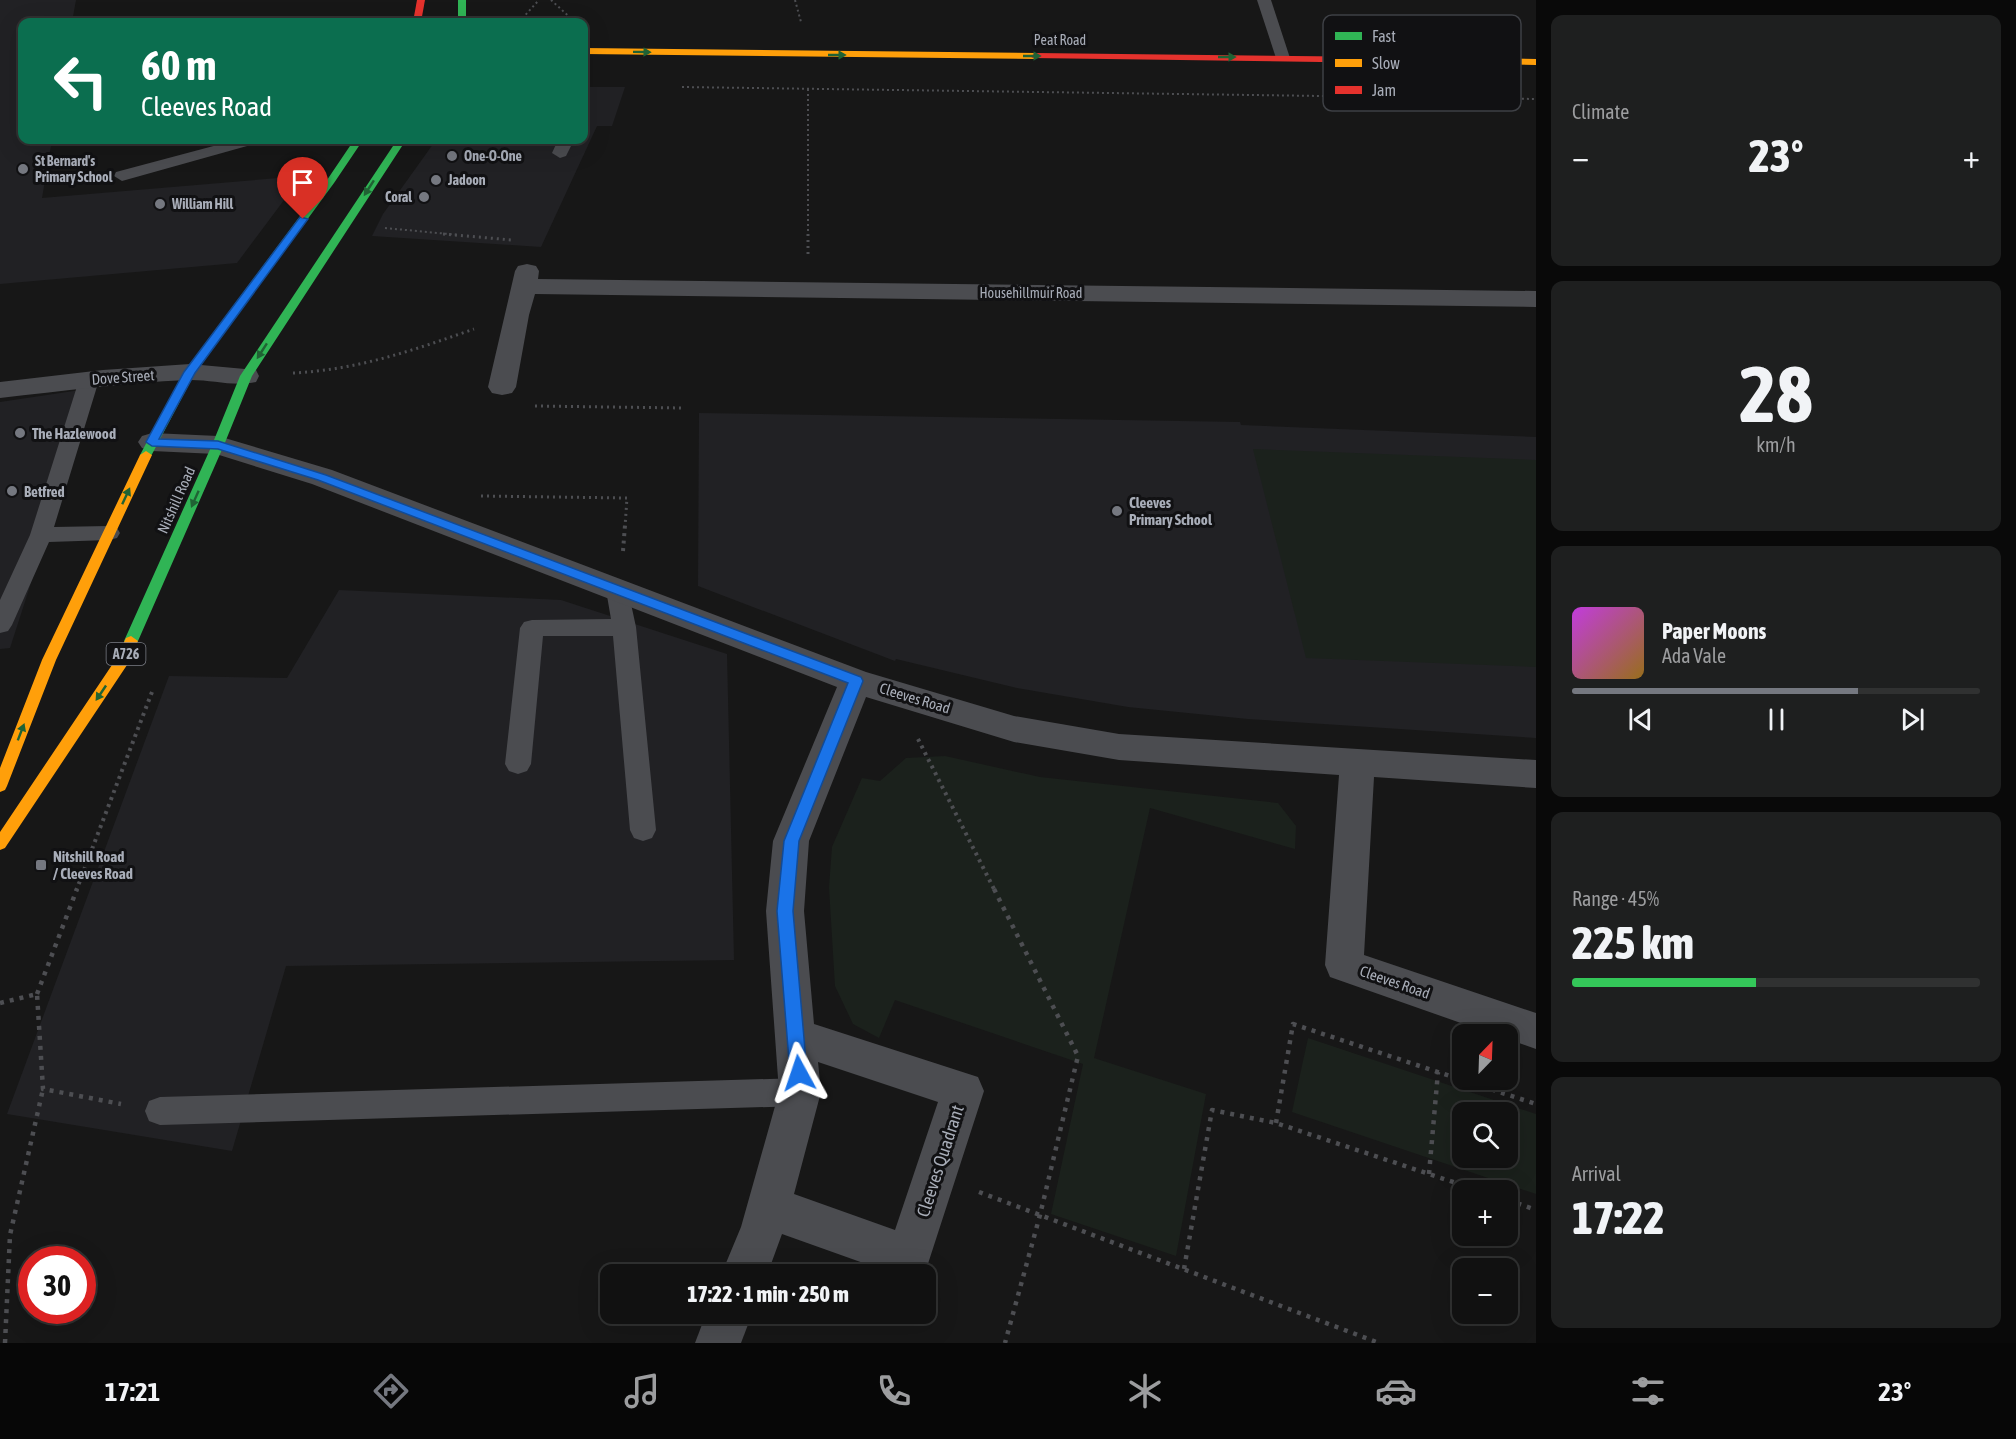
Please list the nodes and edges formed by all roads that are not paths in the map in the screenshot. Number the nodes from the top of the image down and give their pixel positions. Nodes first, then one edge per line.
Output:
1 (421, 0) edge
2 (462, 0) edge
3 (1264, 0) edge
4 (418, 18) edge
5 (462, 18) edge
6 (588, 51) edge
7 (1283, 58) junction
8 (1323, 59) edge
9 (1521, 62) edge
10 (1536, 62) edge
11 (238, 144) edge
12 (355, 144) edge
13 (398, 144) edge
14 (122, 176) dead end
15 (1536, 299) edge
16 (190, 372) junction
17 (246, 376) junction
18 (89, 380) junction
19 (502, 387) road end
20 (0, 390) edge
21 (152, 442) junction
22 (218, 445) junction
23 (109, 533) junction
24 (41, 535) junction
25 (619, 590) junction
26 (0, 625) edge
27 (624, 627) junction
28 (856, 681) junction
29 (1357, 761) junction
30 (518, 764) dead end
31 (1536, 774) edge
32 (0, 786) edge
33 (643, 830) dead end
34 (0, 844) edge
35 (1536, 1031) edge
36 (795, 1036) junction
37 (800, 1092) junction
38 (160, 1111) road end
39 (768, 1207) junction
40 (748, 1264) edge
41 (725, 1324) edge
42 (718, 1343) edge

1 - 4 main road
2 - 5 main road
3 - 7 lane
6 -> 7 main road, Peat Road
7 - 8 main road, Peat Road
9 - 10 main road, Peat Road
11 - 14 lane
12 - 16 main road
13 -> 17 main road, Nitshill Road / A726
15 - 19 street, Househillmuir Road
16 - 17 street, Dove Street
16 - 18 street, Dove Street
16 - 21 main road
17 - 22 main road, Nitshill Road / A726
18 - 20 street, Dove Street
18 - 24 lane
21 - 22 street, Cleeves Road
23 -> 21 main road
22 - 25 street, Cleeves Road
22 -> 34 main road, Nitshill Road / A726
23 - 24 lane
32 -> 23 main road
24 - 26 lane
25 - 27 lane
25 - 28 street, Cleeves Road
27 - 30 lane
27 - 33 lane
28 - 29 street, Cleeves Road
28 - 36 street
29 - 31 street, Cleeves Road
29 - 35 street, Cleeves Road
36 - 37 street
36 - 39 street, Cleeves Quadrant
37 - 38 lane
37 - 39 street
39 - 40 street
41 - 42 street

